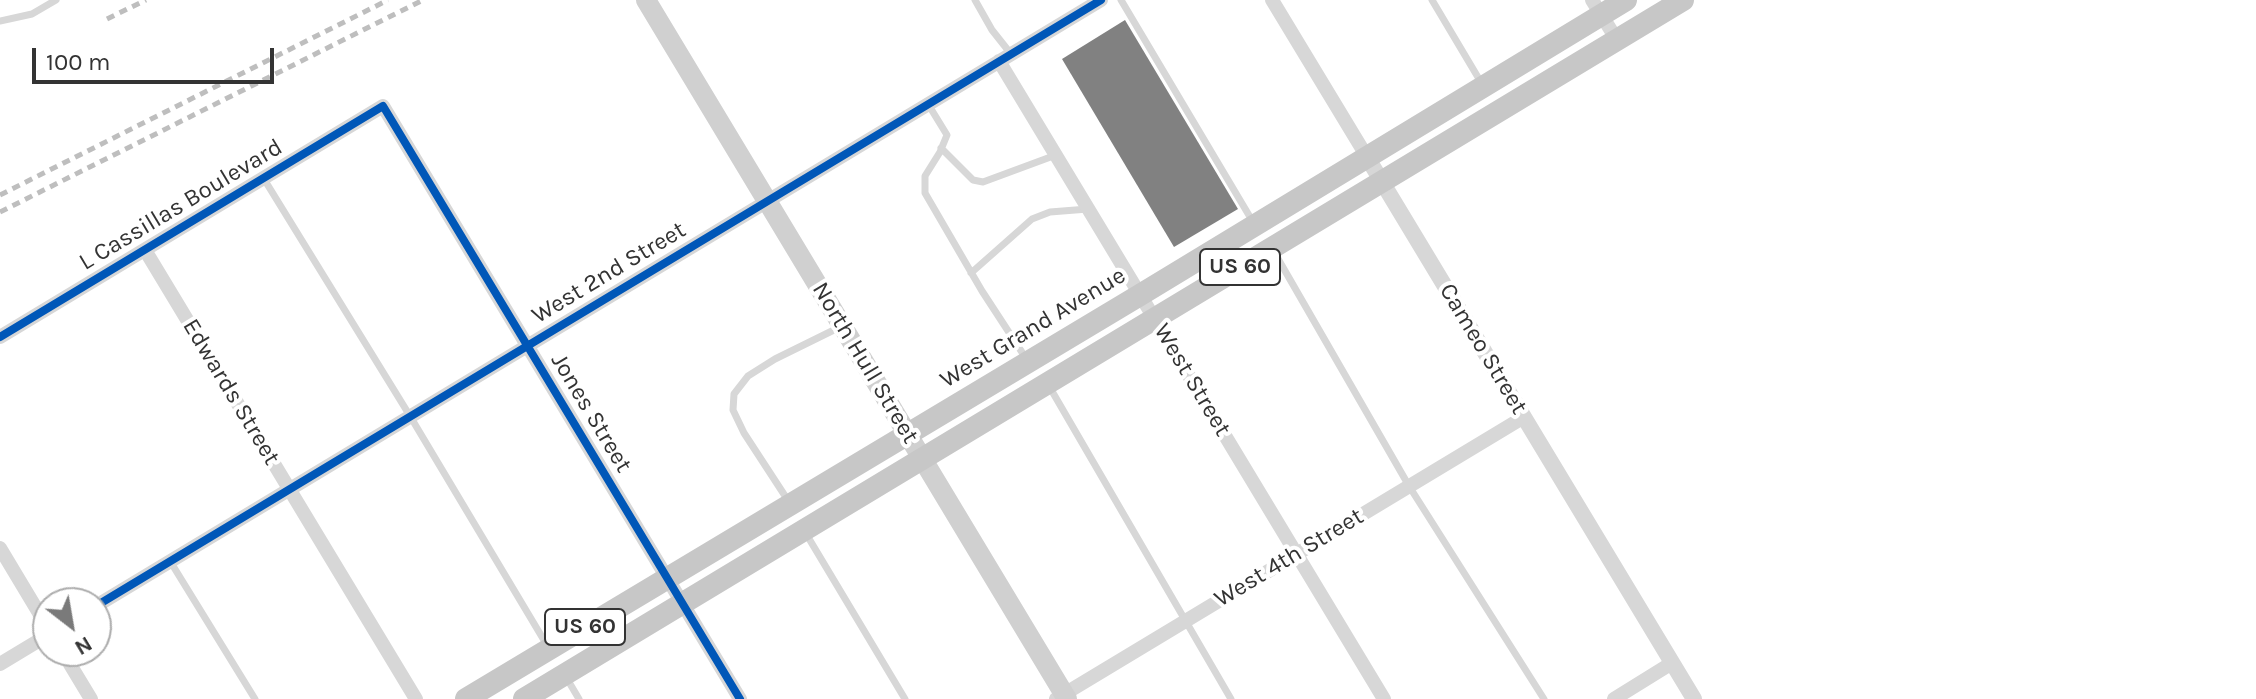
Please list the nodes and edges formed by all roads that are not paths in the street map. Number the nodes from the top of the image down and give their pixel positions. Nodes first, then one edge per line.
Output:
1 (56, 0) edge
2 (646, 0) edge
3 (975, 0) edge
4 (1101, 0) edge
5 (1121, 0) edge
6 (1272, 0) edge
7 (1432, 0) edge
8 (1626, 0) edge
9 (1683, 0) edge
10 (1597, 7) edge
11 (0, 21) edge
12 (1617, 40) junction
13 (1005, 58) junction
14 (1484, 86) junction
15 (928, 104) junction
16 (383, 106) joint
17 (941, 148) junction
18 (1056, 155) junction
19 (1367, 157) junction
20 (263, 178) junction
21 (1381, 181) junction
22 (767, 201) junction
23 (1088, 209) junction
24 (1255, 225) junction
25 (1272, 248) junction
26 (145, 250) junction
27 (971, 273) junction
28 (1140, 295) junction
29 (1154, 318) junction
30 (842, 326) junction
31 (0, 337) edge
32 (527, 346) junction
33 (1029, 361) junction
34 (1047, 382) junction
35 (410, 416) junction
36 (1524, 417) junction
37 (907, 434) junction
38 (922, 459) junction
39 (1409, 486) junction
40 (289, 489) junction
41 (790, 504) junction
42 (804, 530) junction
43 (0, 548) edge
44 (1296, 554) junction
45 (170, 561) junction
46 (667, 578) junction
47 (112, 596) edge
48 (32, 601) edge
49 (683, 604) junction
50 (1185, 621) junction
51 (32, 645) edge
52 (549, 649) junction
53 (1672, 663) junction
54 (0, 664) edge
55 (72, 667) edge
56 (565, 675) junction
57 (1062, 697) edge
58 (91, 699) edge
59 (255, 699) edge
60 (416, 699) edge
61 (466, 699) edge
62 (524, 699) edge
63 (579, 699) edge
64 (740, 699) edge
65 (905, 699) edge
66 (1231, 699) edge
67 (1384, 699) edge
68 (1544, 699) edge
69 (1614, 699) edge
70 (1694, 699) edge

1 - 11 lane
2 - 22 main road, North Hull Street
3 - 13 lane
4 - 13 street, West 2nd Street
5 - 24 lane
6 - 19 street, Cameo Street
7 - 14 lane
8 - 10 highway, West Grand Avenue / US 60
9 - 12 highway, US 60
10 - 12 street
10 - 14 highway, West Grand Avenue / US 60
12 - 21 highway, US 60
13 - 15 street, West 2nd Street
13 - 18 street, West Street
14 - 19 highway, West Grand Avenue / US 60
15 - 17 lane
15 - 22 street, West 2nd Street
16 - 20 street, L Cassillas Boulevard
16 - 32 street, Jones Street
17 - 18 lane
17 - 27 lane
18 - 23 street, West Street
19 - 21 street, Cameo Street
19 - 24 highway, West Grand Avenue / US 60
20 - 26 street, L Cassillas Boulevard
20 - 35 lane
21 - 25 highway, US 60
21 - 36 street, Cameo Street
22 - 30 main road, North Hull Street
22 - 32 street, West 2nd Street
23 - 27 lane
23 - 28 street, West Street
24 - 28 highway, West Grand Avenue / US 60
25 - 29 highway, US 60
25 - 39 lane
26 - 31 street, L Cassillas Boulevard
26 - 40 street, Edwards Street
27 - 33 lane
28 - 29 street, West Street
28 - 33 highway, West Grand Avenue / US 60
29 - 34 highway, US 60
29 - 44 street, West Street
30 - 37 main road, North Hull Street
30 - 41 lane
32 - 35 street, West 2nd Street
32 - 46 street, Jones Street
33 - 37 highway, West Grand Avenue / US 60
34 - 38 highway, US 60
34 - 50 lane
35 - 40 street, West 2nd Street
35 - 52 lane
36 - 39 street, West 4th Street
36 - 53 street, Cameo Street
37 - 38 main road, North Hull Street
37 - 41 highway, West Grand Avenue / US 60
38 - 42 highway, US 60
38 - 57 main road, North Hull Street
39 - 44 street, West 4th Street
39 - 68 lane
40 - 45 street, West 2nd Street
40 - 60 street, Edwards Street
41 - 46 highway, West Grand Avenue / US 60
42 - 49 highway, US 60
42 - 65 lane
43 - 48 street
44 - 50 street, West 4th Street
44 - 67 street, West Street
45 - 47 street, West 2nd Street
45 - 59 lane
46 - 49 street, Jones Street
46 - 52 highway, West Grand Avenue / US 60
49 - 56 highway, US 60
49 - 64 street, Jones Street
50 - 57 street, West 4th Street
50 - 66 lane
51 - 54 street
52 - 61 highway, West Grand Avenue / US 60
53 - 69 street
53 - 70 street, Cameo Street
55 - 58 street
56 - 62 highway, US 60
56 - 63 lane

